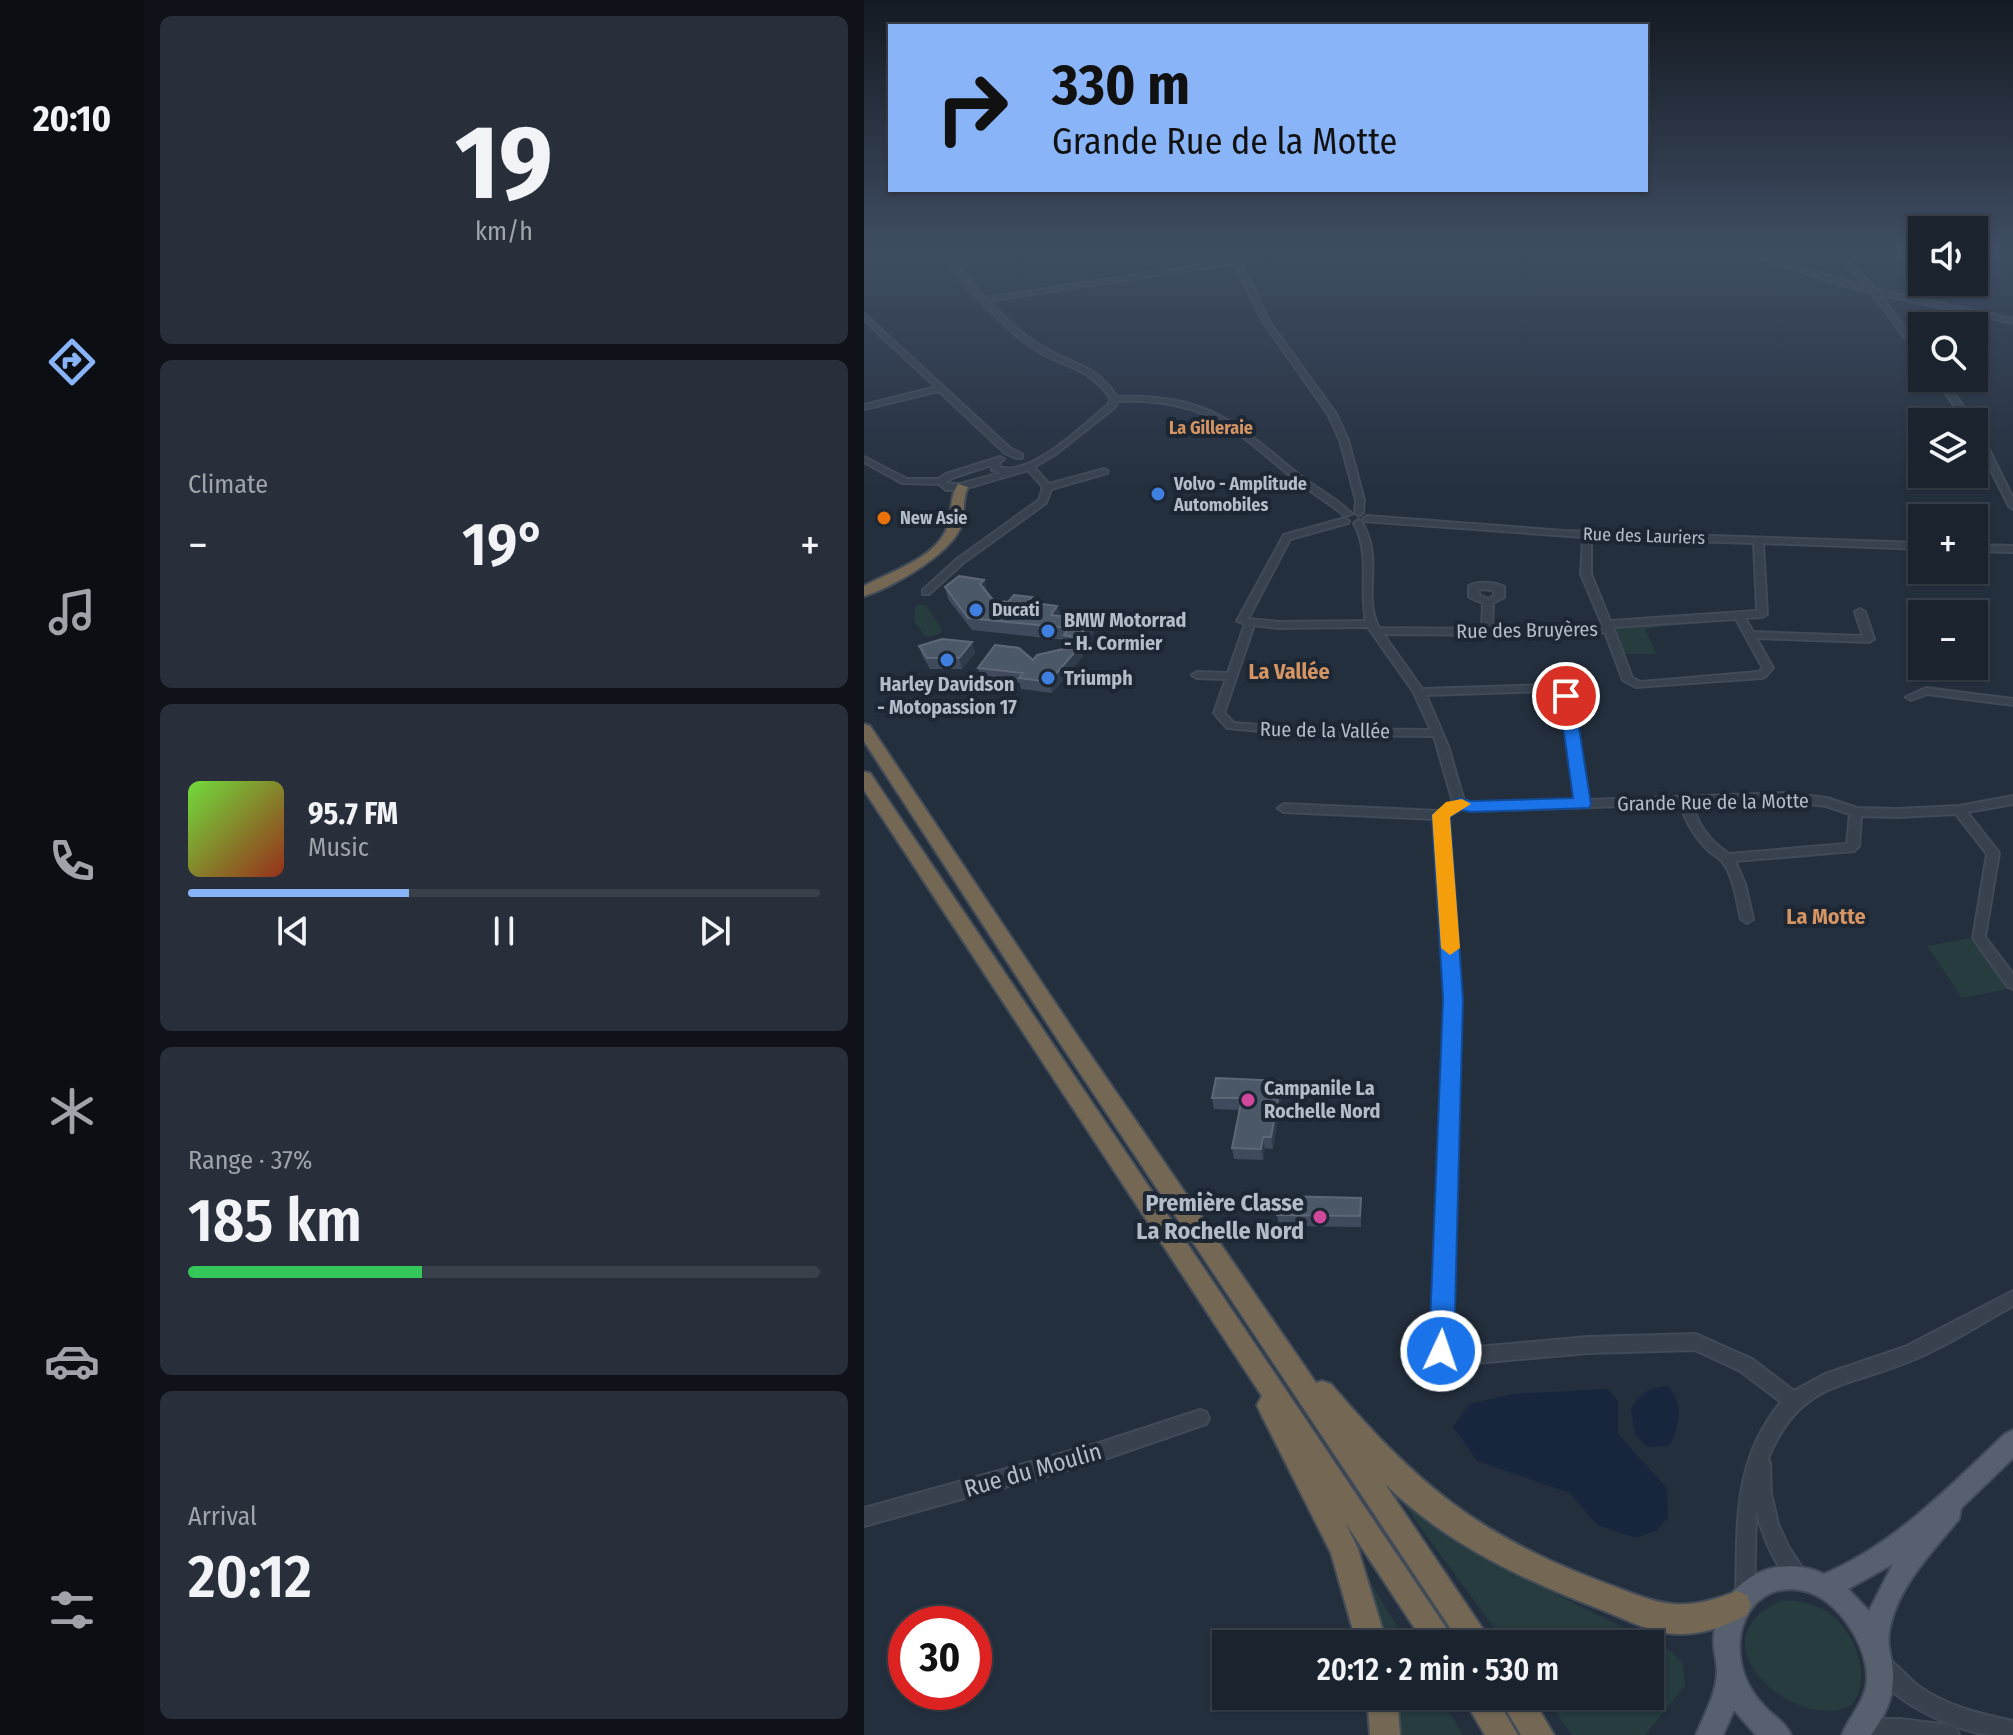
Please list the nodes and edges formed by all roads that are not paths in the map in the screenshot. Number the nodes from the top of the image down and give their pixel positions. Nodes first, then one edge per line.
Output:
1 (878, 329) edge
2 (1016, 329) edge
3 (1271, 329) edge
4 (941, 388) junction
5 (1115, 399) junction
6 (864, 407) edge
7 (1001, 444) junction
8 (1988, 456) edge
9 (864, 459) edge
10 (999, 460) junction
11 (1029, 464) junction
12 (1104, 471) dead end
13 (1013, 473) junction
14 (941, 482) junction
15 (962, 487) junction
16 (1047, 487) junction
17 (2013, 506) edge
18 (1346, 517) junction
19 (1361, 518) junction
20 (1587, 535) junction
21 (1758, 540) junction
22 (1908, 545) edge
23 (1988, 548) edge
24 (2013, 549) edge
25 (864, 592) edge
26 (926, 592) dead end
27 (1488, 602) dead end
28 (1860, 612) dead end
29 (1739, 616) junction
30 (1250, 623) junction
31 (1608, 626) junction
32 (1374, 627) junction
33 (1487, 631) junction
34 (1750, 635) junction
35 (1197, 675) dead end
36 (1232, 676) junction
37 (1418, 692) junction
38 (1911, 697) dead end
39 (2013, 702) edge
40 (864, 729) edge
41 (1437, 733) junction
42 (864, 746) edge
43 (864, 777) edge
44 (2013, 800) edge
45 (1459, 803) junction
46 (1687, 803) junction
47 (1583, 804) junction
48 (1284, 808) dead end
49 (1959, 810) junction
50 (1856, 812) junction
51 (1441, 815) junction
52 (1727, 858) junction
53 (1747, 919) dead end
54 (1018, 964) junction
55 (2013, 984) edge
56 (2013, 1298) edge
57 (1265, 1326) junction
58 (1234, 1333) junction
59 (1792, 1400) junction
60 (1200, 1418) dead end
61 (2013, 1442) edge
62 (1762, 1451) junction
63 (1970, 1483) junction
64 (864, 1517) edge
65 (1812, 1583) junction
66 (1741, 1601) junction
67 (1368, 1630) edge
68 (1433, 1630) edge
69 (1469, 1630) edge
70 (1877, 1652) junction
71 (1730, 1672) junction
72 (1383, 1710) edge
73 (1486, 1710) edge
74 (1522, 1710) edge
75 (2013, 1731) edge
76 (1859, 1732) edge
77 (1385, 1735) edge
78 (1503, 1735) edge
79 (1539, 1735) edge
80 (1709, 1735) edge
81 (1778, 1735) edge
82 (1949, 1735) edge
83 (2000, 1735) edge

1 - 4 street
2 - 5 street
3 - 19 street
4 - 6 street
4 - 7 street
5 - 11 street
5 - 18 street
7 - 10 street
7 - 11 street
8 - 17 street
9 - 14 street
10 - 11 street
10 - 13 street
10 - 14 street
11 - 13 street
11 - 16 street
12 - 16 street
13 - 15 street
14 - 15 street
15 - 25 highway
16 - 26 street
18 - 19 street, Rue des Lauriers
18 - 30 street, Rue de la Vallée
19 - 20 street, Rue des Lauriers
19 - 32 street
20 - 21 street, Rue des Lauriers
20 - 31 street
21 - 22 street, Rue des Lauriers
21 - 29 street
23 - 24 street
27 - 33 street
28 - 34 street
29 - 31 street
29 - 34 street, Rue des Bruyères
30 - 32 street, Rue des Bruyères
30 - 36 street, Rue de la Vallée
31 - 33 street, Rue des Bruyères
31 - 34 street, Rue des Bruyères
32 - 33 street, Rue des Bruyères
32 - 37 street
35 - 36 street
36 - 41 street, Rue de la Vallée
37 - 41 street
37 - 47 street
38 - 39 street
40 - 54 highway
41 - 45 street
42 - 54 highway
43 - 58 highway
44 - 49 street, Grande Rue de la Motte
45 - 47 street, Grande Rue de la Motte
45 - 51 street
46 - 47 street, Grande Rue de la Motte
46 - 50 street, Grande Rue de la Motte
46 - 52 street
48 - 51 street
49 - 50 street, Grande Rue de la Motte
49 - 55 street
50 - 52 street
51 - 59 street
52 - 53 street
54 - 57 highway
56 - 59 street
57 - 66 highway
57 - 69 highway
58 - 67 highway
58 - 68 highway
59 - 62 street
60 - 64 street, Rue du Moulin
61 - 63 main road
62 - 65 street
62 - 66 street
63 - 65 main road
63 - 70 main road
65 - 66 main road
65 - 70 main road
66 - 71 main road
70 - 75 street
70 - 76 main road
71 - 80 main road
71 - 81 main road
72 - 77 highway
73 - 78 highway
74 - 79 highway
75 - 83 street
76 - 82 street

